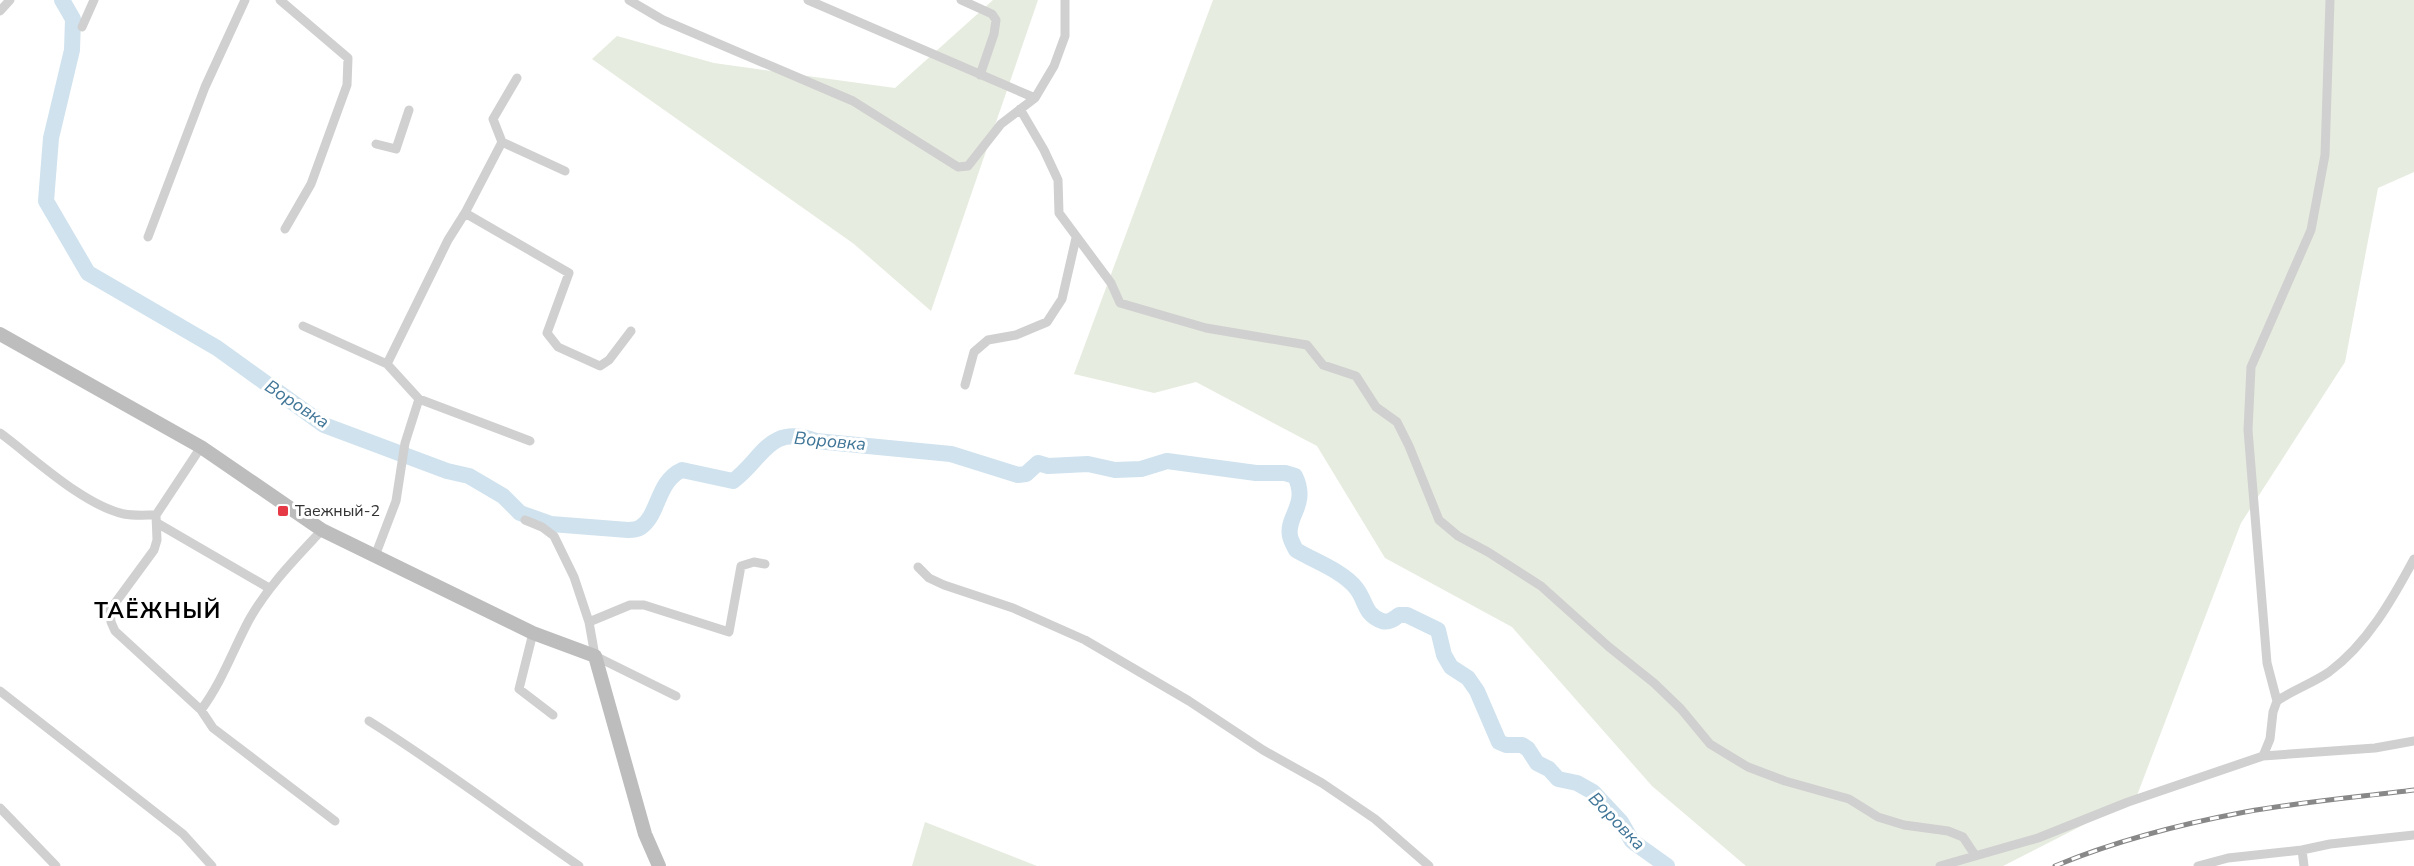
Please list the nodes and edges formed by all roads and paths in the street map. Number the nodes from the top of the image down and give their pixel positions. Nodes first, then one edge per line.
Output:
1 (10, 0) edge
2 (94, 0) edge
3 (245, 0) edge
4 (280, 0) edge
5 (808, 0) edge
6 (961, 0) edge
7 (1065, 0) edge
8 (2330, 0) edge
9 (636, 2) edge
10 (0, 11) edge
11 (82, 27) dead end
12 (980, 75) junction
13 (517, 78) dead end
14 (1035, 98) junction
15 (1020, 109) junction
16 (409, 110) dead end
17 (502, 142) junction
18 (376, 144) dead end
19 (565, 171) dead end
20 (465, 213) junction
21 (285, 229) dead end
22 (148, 237) dead end
23 (1076, 238) junction
24 (303, 326) dead end
25 (631, 332) dead end
26 (0, 334) edge
27 (387, 364) junction
28 (965, 384) dead end
29 (419, 399) junction
30 (0, 433) edge
31 (530, 441) dead end
32 (201, 447) junction
33 (157, 519) junction
34 (525, 520) dead end
35 (322, 530) junction
36 (375, 556) junction
37 (2414, 559) edge
38 (765, 564) dead end
39 (918, 567) dead end
40 (269, 588) junction
41 (589, 622) junction
42 (532, 633) junction
43 (595, 656) junction
44 (0, 691) edge
45 (676, 696) dead end
46 (2277, 701) junction
47 (201, 710) junction
48 (553, 715) dead end
49 (369, 721) dead end
50 (2414, 741) edge
51 (2263, 756) junction
52 (0, 808) edge
53 (335, 821) dead end
54 (2414, 835) edge
55 (2302, 850) junction
56 (1975, 855) junction
57 (56, 866) edge
58 (212, 866) edge
59 (579, 866) edge
60 (659, 866) edge
61 (1430, 866) edge
62 (1940, 866) edge
63 (2198, 866) edge
64 (2304, 866) edge

1 - 10 street
2 - 11 street
3 - 22 street
4 - 21 street
5 - 12 street
6 - 12 street
7 - 14 street
8 - 46 street
9 - 15 street
12 - 14 street
13 - 17 street
14 - 15 street
15 - 23 street
16 - 18 street
17 - 19 street
17 - 20 street
20 - 25 street
20 - 27 street
23 - 28 street
23 - 56 street
24 - 27 street
26 - 32 street
27 - 29 street
29 - 31 street
29 - 36 street
30 - 33 street
32 - 33 street
32 - 35 street
33 - 40 street
33 - 47 street
34 - 41 street
35 - 36 street
35 - 40 street
36 - 42 street
37 - 46 street
38 - 41 street
39 - 61 street
40 - 47 street
41 - 43 street
42 - 43 street
42 - 48 street
43 - 45 street
43 - 60 street
44 - 58 street
46 - 51 street
47 - 53 street
49 - 59 street
50 - 51 street
51 - 56 street
52 - 57 street
54 - 55 street
55 - 63 street
55 - 64 street
56 - 62 street

